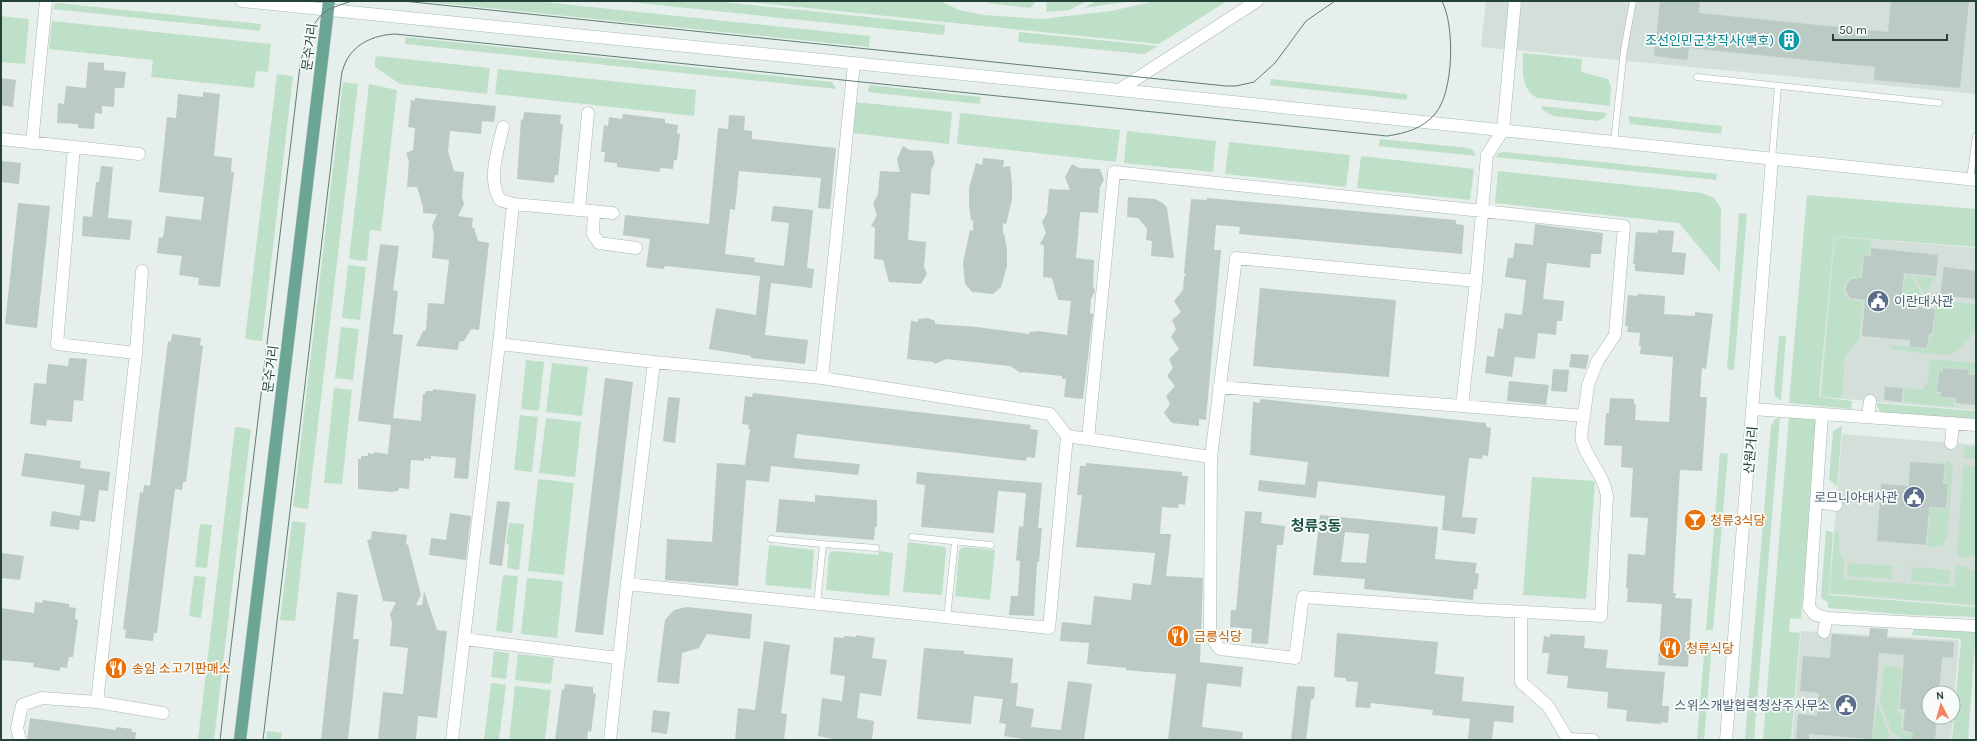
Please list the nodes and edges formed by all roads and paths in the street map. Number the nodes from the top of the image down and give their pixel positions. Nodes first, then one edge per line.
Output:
1 (46, 1) edge
2 (242, 1) edge
3 (1257, 1) edge
4 (1514, 1) edge
5 (1633, 1) edge
6 (328, 6) edge
7 (854, 64) junction
8 (1697, 77) dead end
9 (1778, 86) junction
10 (1119, 90) junction
11 (1939, 103) dead end
12 (588, 113) dead end
13 (503, 126) dead end
14 (1503, 130) junction
15 (1, 139) edge
16 (1976, 140) edge
17 (1614, 142) junction
18 (32, 143) junction
19 (74, 147) junction
20 (139, 154) dead end
21 (1772, 159) junction
22 (1973, 180) edge
23 (513, 204) junction
24 (579, 210) junction
25 (1482, 210) junction
26 (594, 211) junction
27 (613, 213) dead end
28 (636, 248) dead end
29 (142, 271) dead end
30 (1476, 280) junction
31 (499, 344) junction
32 (136, 353) junction
33 (654, 362) junction
34 (822, 378) junction
35 (1219, 387) junction
36 (1870, 401) dead end
37 (1462, 406) junction
38 (1753, 409) junction
39 (1822, 414) junction
40 (1584, 416) junction
41 (1868, 417) junction
42 (1953, 423) junction
43 (1976, 425) edge
44 (1067, 436) junction
45 (1088, 439) junction
46 (1951, 443) dead end
47 (1211, 457) junction
48 (1816, 502) junction
49 (1836, 505) dead end
50 (912, 537) dead end
51 (771, 539) dead end
52 (955, 541) junction
53 (823, 544) junction
54 (991, 545) dead end
55 (876, 548) dead end
56 (627, 584) junction
57 (817, 604) junction
58 (1521, 612) junction
59 (947, 618) junction
60 (1826, 618) junction
61 (1976, 626) edge
62 (1824, 632) dead end
63 (464, 639) junction
64 (618, 658) junction
65 (97, 702) junction
66 (163, 713) dead end
67 (1568, 739) edge
68 (20, 740) edge
69 (240, 740) edge
70 (452, 740) edge
71 (610, 740) edge
72 (1593, 740) edge
73 (1726, 740) edge

1 - 18 street
2 - 6 street
3 - 10 street
4 - 14 street
5 - 17 lane
6 - 7 street
6 - 69 main road, 문수거리
7 - 10 street
7 - 34 street
8 - 9 lane
9 - 11 lane
9 - 21 lane
10 - 14 street
12 - 24 street
13 - 23 street
14 - 17 street
14 - 25 street
15 - 18 street
16 - 22 lane
17 - 21 street
18 - 19 street
19 - 20 street
19 - 32 street
21 - 22 street
21 - 38 street, 산원거리
23 - 24 street
23 - 31 street
24 - 26 street
25 - 30 street
25 - 40 street
25 - 45 street
26 - 27 street
26 - 28 street
29 - 32 street
30 - 35 street
30 - 37 street
31 - 33 street
31 - 63 street
32 - 65 street
33 - 34 street
33 - 56 street
34 - 44 street
35 - 37 street
35 - 47 street
36 - 41 street
37 - 40 street
38 - 39 street
38 - 73 street, 산원거리
39 - 41 street
39 - 48 street
40 - 58 street
41 - 42 street
42 - 43 street
42 - 46 street
44 - 45 street
44 - 59 street
45 - 47 street
47 - 58 street
48 - 49 street
48 - 60 street
50 - 52 lane
51 - 53 lane
52 - 54 lane
52 - 59 lane
53 - 55 lane
53 - 57 lane
56 - 57 street
56 - 64 street
57 - 59 street
58 - 67 street
60 - 61 street
60 - 62 street
63 - 64 street
63 - 70 street
64 - 71 street
65 - 66 street
65 - 68 street
67 - 72 street

